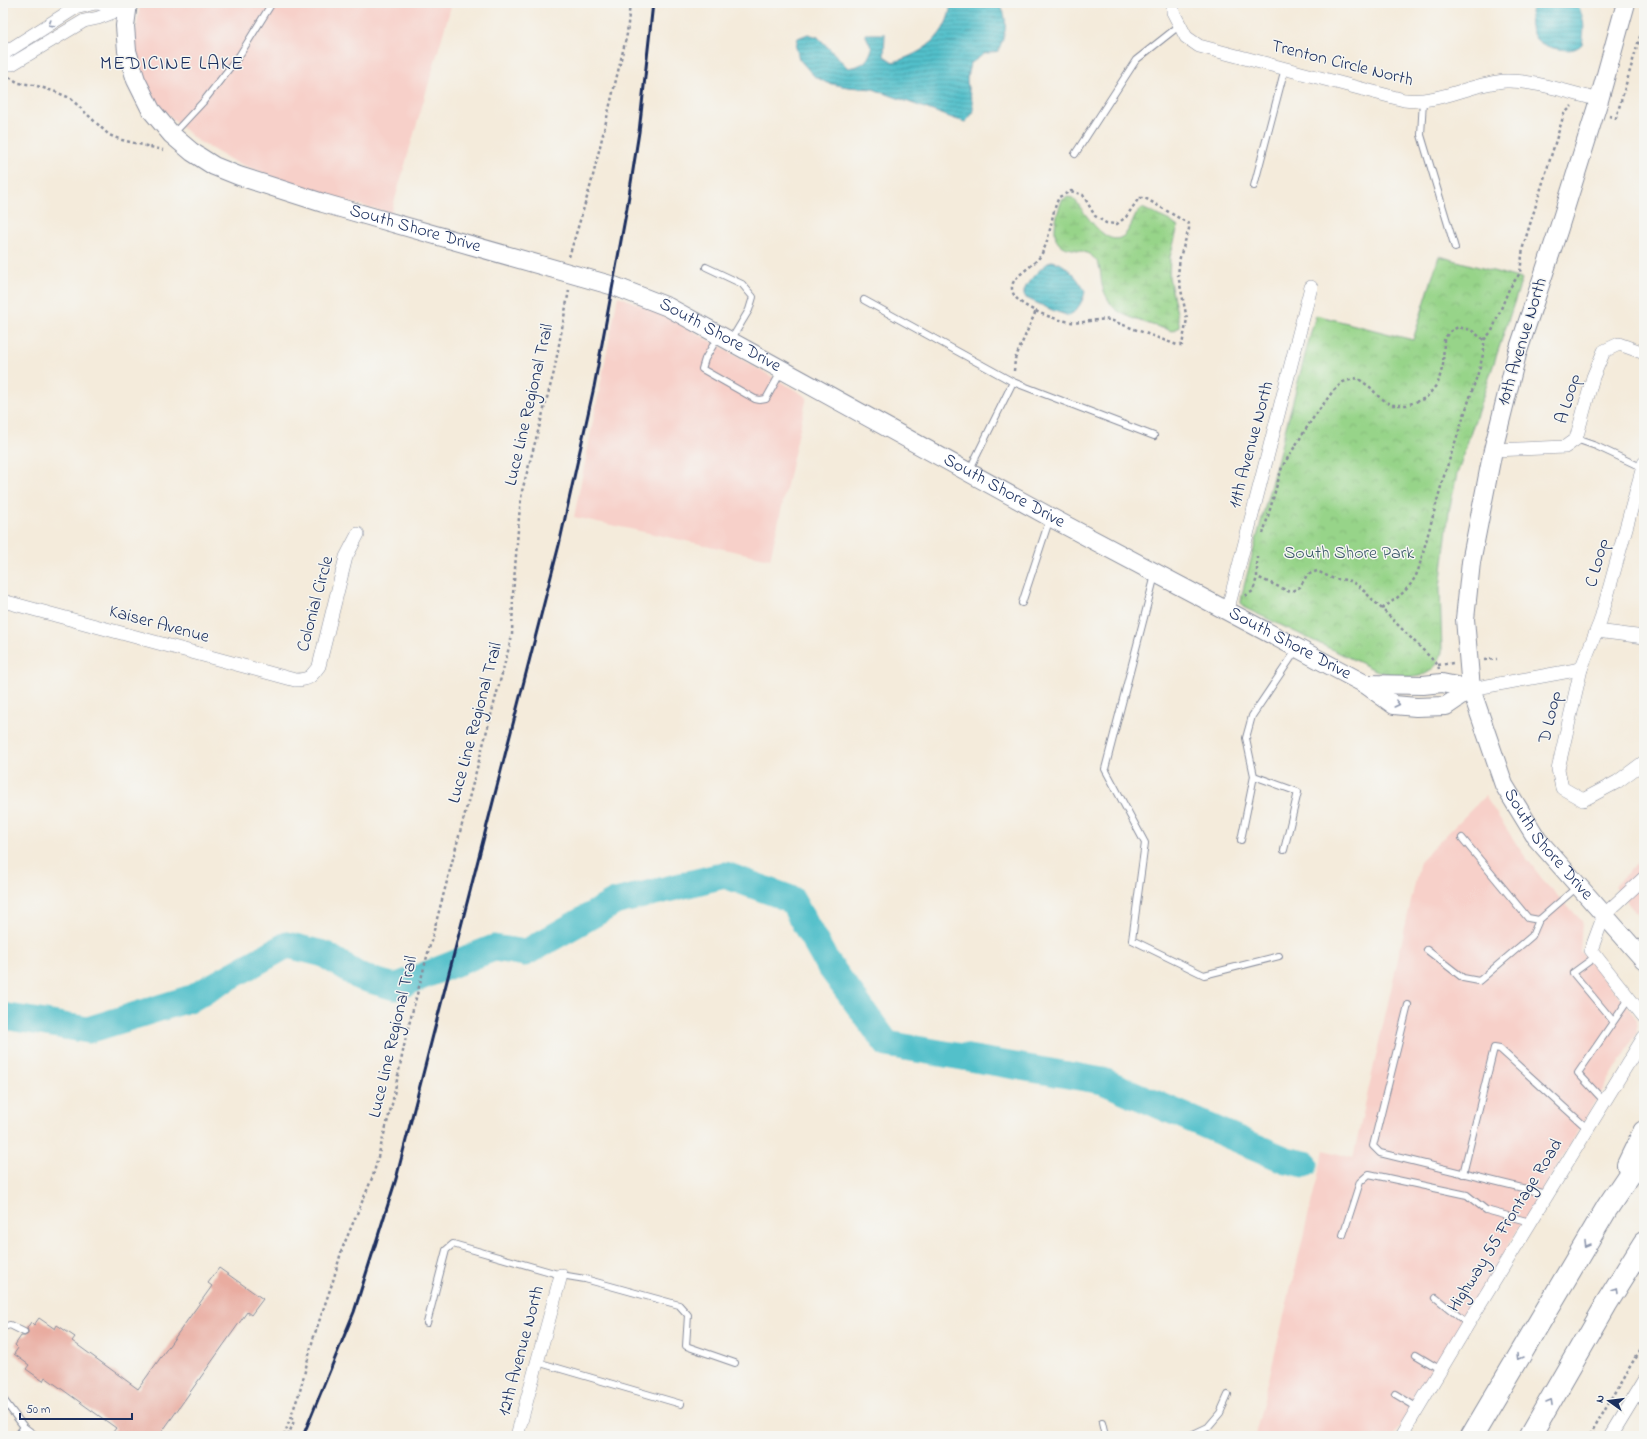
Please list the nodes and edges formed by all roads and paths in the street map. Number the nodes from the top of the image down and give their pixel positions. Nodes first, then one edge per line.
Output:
1 (272, 3) edge
2 (630, 3) edge
3 (1173, 3) edge
4 (1626, 3) edge
5 (126, 4) edge
6 (1644, 23) edge
7 (1179, 26) junction
8 (3, 56) edge
9 (3, 64) edge
10 (1285, 68) junction
11 (1423, 100) junction
12 (1597, 106) junction
13 (172, 135) junction
14 (1075, 154) dead end
15 (1254, 186) dead end
16 (1455, 248) dead end
17 (706, 268) dead end
18 (568, 273) junction
19 (1311, 287) dead end
20 (864, 300) dead end
21 (1036, 311) junction
22 (725, 338) junction
23 (1484, 340) junction
24 (1644, 353) edge
25 (782, 371) junction
26 (1012, 382) junction
27 (1154, 436) dead end
28 (1576, 439) junction
29 (1493, 450) junction
30 (1643, 466) edge
31 (969, 471) junction
32 (1050, 517) junction
33 (358, 534) dead end
34 (1261, 541) dead end
35 (1257, 556) dead end
36 (1156, 573) junction
37 (3, 601) edge
38 (1022, 602) dead end
39 (1382, 609) junction
40 (1227, 612) junction
41 (1597, 631) junction
42 (1644, 637) edge
43 (1298, 648) junction
44 (1581, 669) junction
45 (306, 680) joint
46 (1442, 683) junction
47 (1365, 684) junction
48 (1471, 689) junction
49 (1644, 762) edge
50 (1254, 776) junction
51 (1462, 838) dead end
52 (1241, 840) dead end
53 (1284, 850) dead end
54 (1644, 878) edge
55 (1578, 886) junction
56 (1604, 915) junction
57 (1539, 920) junction
58 (1427, 950) dead end
59 (1279, 956) dead end
60 (1595, 957) junction
61 (1644, 960) edge
62 (1629, 999) junction
63 (1408, 1006) dead end
64 (1644, 1017) edge
65 (1613, 1021) junction
66 (1644, 1036) edge
67 (1604, 1101) junction
68 (1588, 1129) junction
69 (1644, 1132) edge
70 (1644, 1153) edge
71 (1463, 1174) junction
72 (1547, 1194) junction
73 (1530, 1222) junction
74 (1598, 1224) junction
75 (1343, 1235) dead end
76 (1644, 1243) edge
77 (560, 1275) junction
78 (1436, 1298) dead end
79 (427, 1322) dead end
80 (1468, 1324) junction
81 (3, 1327) edge
82 (24, 1332) dead end
83 (1644, 1347) edge
84 (1416, 1355) dead end
85 (537, 1362) junction
86 (735, 1363) dead end
87 (1440, 1370) junction
88 (1644, 1380) edge
89 (1395, 1394) dead end
90 (1228, 1395) dead end
91 (3, 1399) edge
92 (1639, 1399) edge
93 (681, 1404) dead end
94 (1418, 1408) junction
95 (292, 1417) junction
96 (1102, 1423) dead end
97 (24, 1427) junction
98 (17, 1436) edge
99 (36, 1436) edge
100 (284, 1436) edge
101 (288, 1436) edge
102 (517, 1436) edge
103 (1105, 1436) edge
104 (1189, 1436) edge
105 (1401, 1436) edge
106 (1472, 1436) edge
107 (1530, 1436) edge
108 (1590, 1436) edge
109 (1610, 1436) edge

1 - 13 lane
2 - 18 path, Luce Line Regional Trail
3 - 7 street, Trenton Circle North
4 - 12 street, 10th Avenue North
5 -> 8 street
5 - 9 street
5 - 13 street, South Shore Drive
6 - 12 path
7 - 10 street, Trenton Circle North
7 - 14 lane
10 - 11 street, Trenton Circle North
10 - 15 lane
11 - 12 street, Trenton Circle North
11 - 16 lane
12 - 23 path
12 - 29 street, 10th Avenue North
13 - 18 street, South Shore Drive
17 - 22 lane
18 - 22 street, South Shore Drive
18 - 95 path, Luce Line Regional Trail
19 - 40 street, 11th Avenue North
20 - 26 lane
21 - 21 path
21 - 26 path
22 - 25 street, South Shore Drive
22 - 25 lane
23 - 34 path
23 - 39 path
24 - 28 street, A Loop
25 - 31 street, South Shore Drive
26 - 27 lane
26 - 31 lane
28 - 29 street, A Loop
28 - 30 lane
29 - 48 street, 10th Avenue North
30 - 41 street, C Loop
31 - 32 street, South Shore Drive
32 - 36 street, South Shore Drive
32 - 38 lane
33 - 45 street, Colonial Circle
35 - 39 path
36 - 40 street, South Shore Drive
36 - 59 lane
37 - 45 street, Kaiser Avenue
39 - 46 path
40 - 43 street, South Shore Drive
41 - 42 street
41 - 44 street, C Loop
43 - 47 street, South Shore Drive
43 - 50 lane
44 - 48 street, D Loop
44 - 49 street, D Loop
46 - 47 street, South Shore Drive
46 - 48 street, South Shore Drive
47 -> 48 street, South Shore Drive
48 - 55 street, South Shore Drive
50 - 52 lane
50 - 53 lane
51 - 57 lane
54 - 56 street
55 - 56 street, South Shore Drive
55 - 57 lane
56 - 60 street
56 - 61 street, South Shore Drive
57 - 58 lane
60 - 62 street
60 - 65 lane
62 - 64 street
62 - 65 lane
63 - 71 lane
65 - 67 lane
66 - 67 street, Highway 55 Frontage Road
67 - 68 street, Highway 55 Frontage Road
68 - 71 lane
68 - 72 street, Highway 55 Frontage Road
69 - 74 highway
70 - 74 highway
71 - 72 lane
72 - 73 street, Highway 55 Frontage Road
73 - 75 lane
73 - 80 street, Highway 55 Frontage Road
74 -> 106 highway
107 -> 76 highway
77 - 79 lane
77 - 85 street, 12th Avenue North
77 - 86 lane
78 - 80 lane
80 - 87 street, Highway 55 Frontage Road
81 - 82 lane
83 - 108 path
84 - 87 lane
85 - 93 lane
85 - 102 street, 12th Avenue North
87 - 94 street, Highway 55 Frontage Road
88 - 92 street
89 - 94 lane
90 - 104 lane
91 - 97 lane
92 - 109 street
94 - 105 street, Highway 55 Frontage Road
95 - 100 path, Luce Line Regional Trail
95 - 101 path
96 - 103 lane
97 - 98 lane
97 - 99 lane

